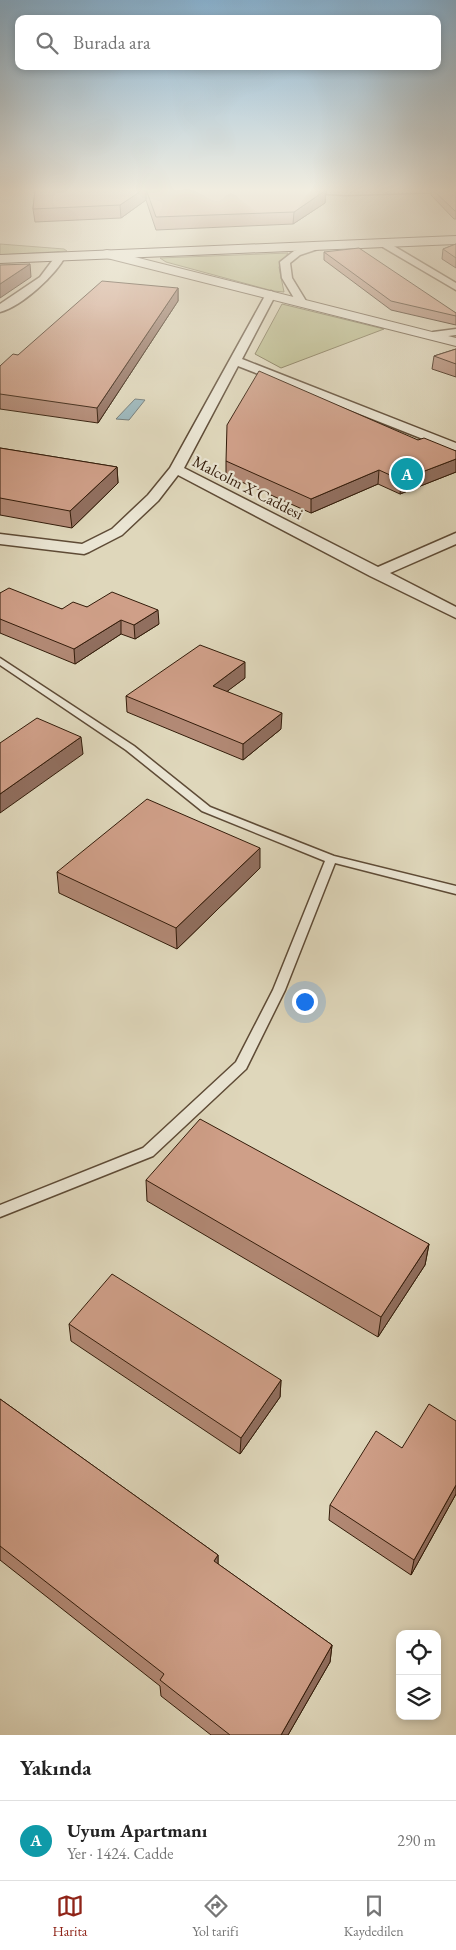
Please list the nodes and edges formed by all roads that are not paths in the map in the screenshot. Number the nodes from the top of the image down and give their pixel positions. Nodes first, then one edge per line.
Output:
1 (52, 270) edge
2 (172, 270) edge
3 (284, 270) edge
4 (427, 270) edge
5 (456, 287) edge
6 (271, 294) junction
7 (301, 301) junction
8 (0, 309) edge
9 (456, 332) edge
10 (433, 335) junction
11 (456, 342) edge
12 (234, 360) junction
13 (454, 446) edge
14 (176, 470) junction
15 (456, 538) edge
16 (0, 539) edge
17 (376, 573) junction
18 (456, 613) edge
19 (0, 660) edge
20 (331, 860) junction
21 (456, 890) edge
22 (0, 1211) edge

1 - 8 street
2 - 6 main road
3 - 7 street
4 - 5 street
6 - 7 main road
6 - 12 street, Malcolm X Caddesi
7 - 10 main road
9 - 10 street
10 - 11 main road
12 - 13 street
12 - 14 street, Malcolm X Caddesi
14 - 16 street
14 - 17 street, Malcolm X Caddesi
15 - 17 street
17 - 18 street, Malcolm X Caddesi
19 - 20 lane
20 - 21 lane
20 - 22 lane

